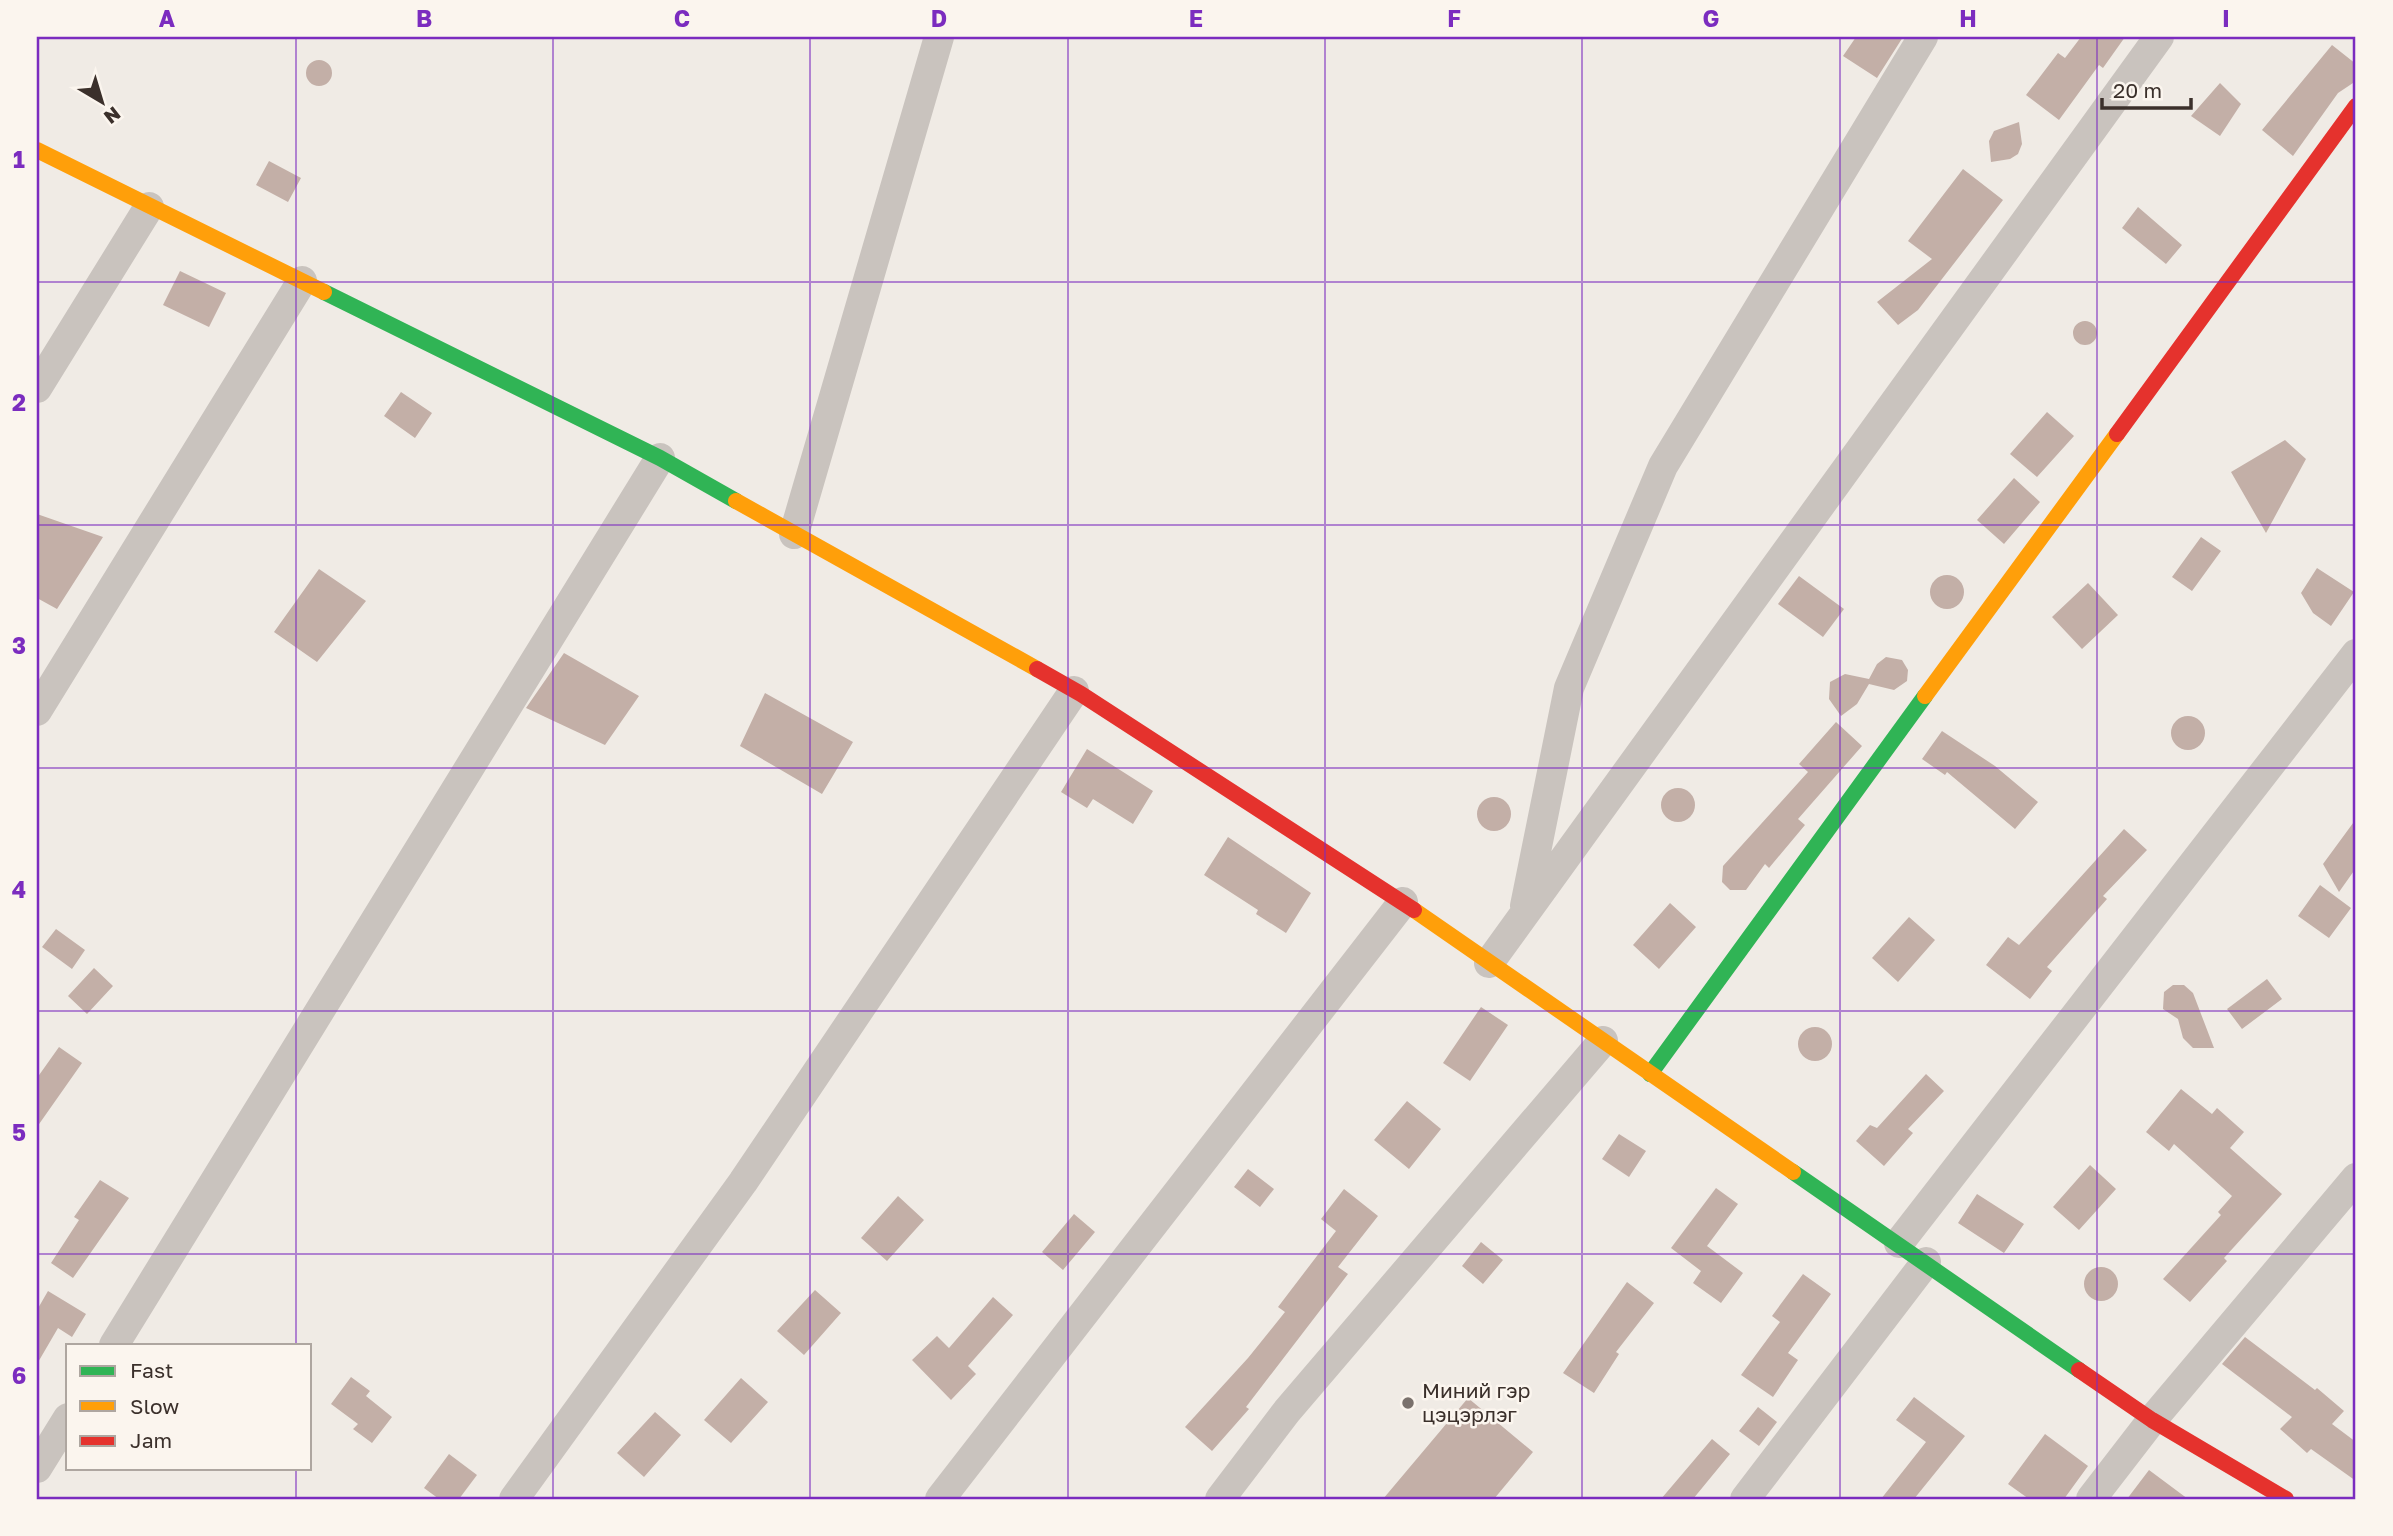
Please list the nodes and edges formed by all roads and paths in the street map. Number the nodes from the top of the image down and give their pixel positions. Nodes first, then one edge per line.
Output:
1 (939, 37) edge
2 (1923, 37) edge
3 (2160, 37) edge
4 (2356, 106) edge
5 (37, 150) edge
6 (149, 207) junction
7 (302, 281) junction
8 (37, 388) edge
9 (660, 458) junction
10 (794, 534) junction
11 (2356, 654) edge
12 (1074, 691) junction
13 (37, 711) edge
14 (1402, 902) junction
15 (1523, 917) junction
16 (1489, 963) junction
17 (1603, 1041) junction
18 (1650, 1074) junction
19 (2356, 1178) edge
20 (1899, 1243) junction
21 (1926, 1262) junction
22 (115, 1344) edge
23 (2152, 1420) junction
24 (66, 1421) edge
25 (37, 1468) edge
26 (514, 1499) edge
27 (940, 1499) edge
28 (1220, 1499) edge
29 (1745, 1499) edge
30 (2091, 1499) edge
31 (2286, 1499) edge

1 - 10 street
2 - 15 street
3 - 15 street
4 - 18 street
5 - 6 street
6 - 7 street
6 - 8 street
7 - 9 street
7 - 13 street
9 - 10 street
9 - 22 street
10 - 12 street
11 - 20 street
12 - 14 street
12 - 26 street
14 - 16 street
14 - 27 street
15 - 16 street
16 - 17 street
17 - 18 street
17 - 28 street
18 - 20 street
19 - 23 street
20 - 21 street
21 - 23 street
21 - 29 street
23 - 30 street
23 - 31 street
24 - 25 street

